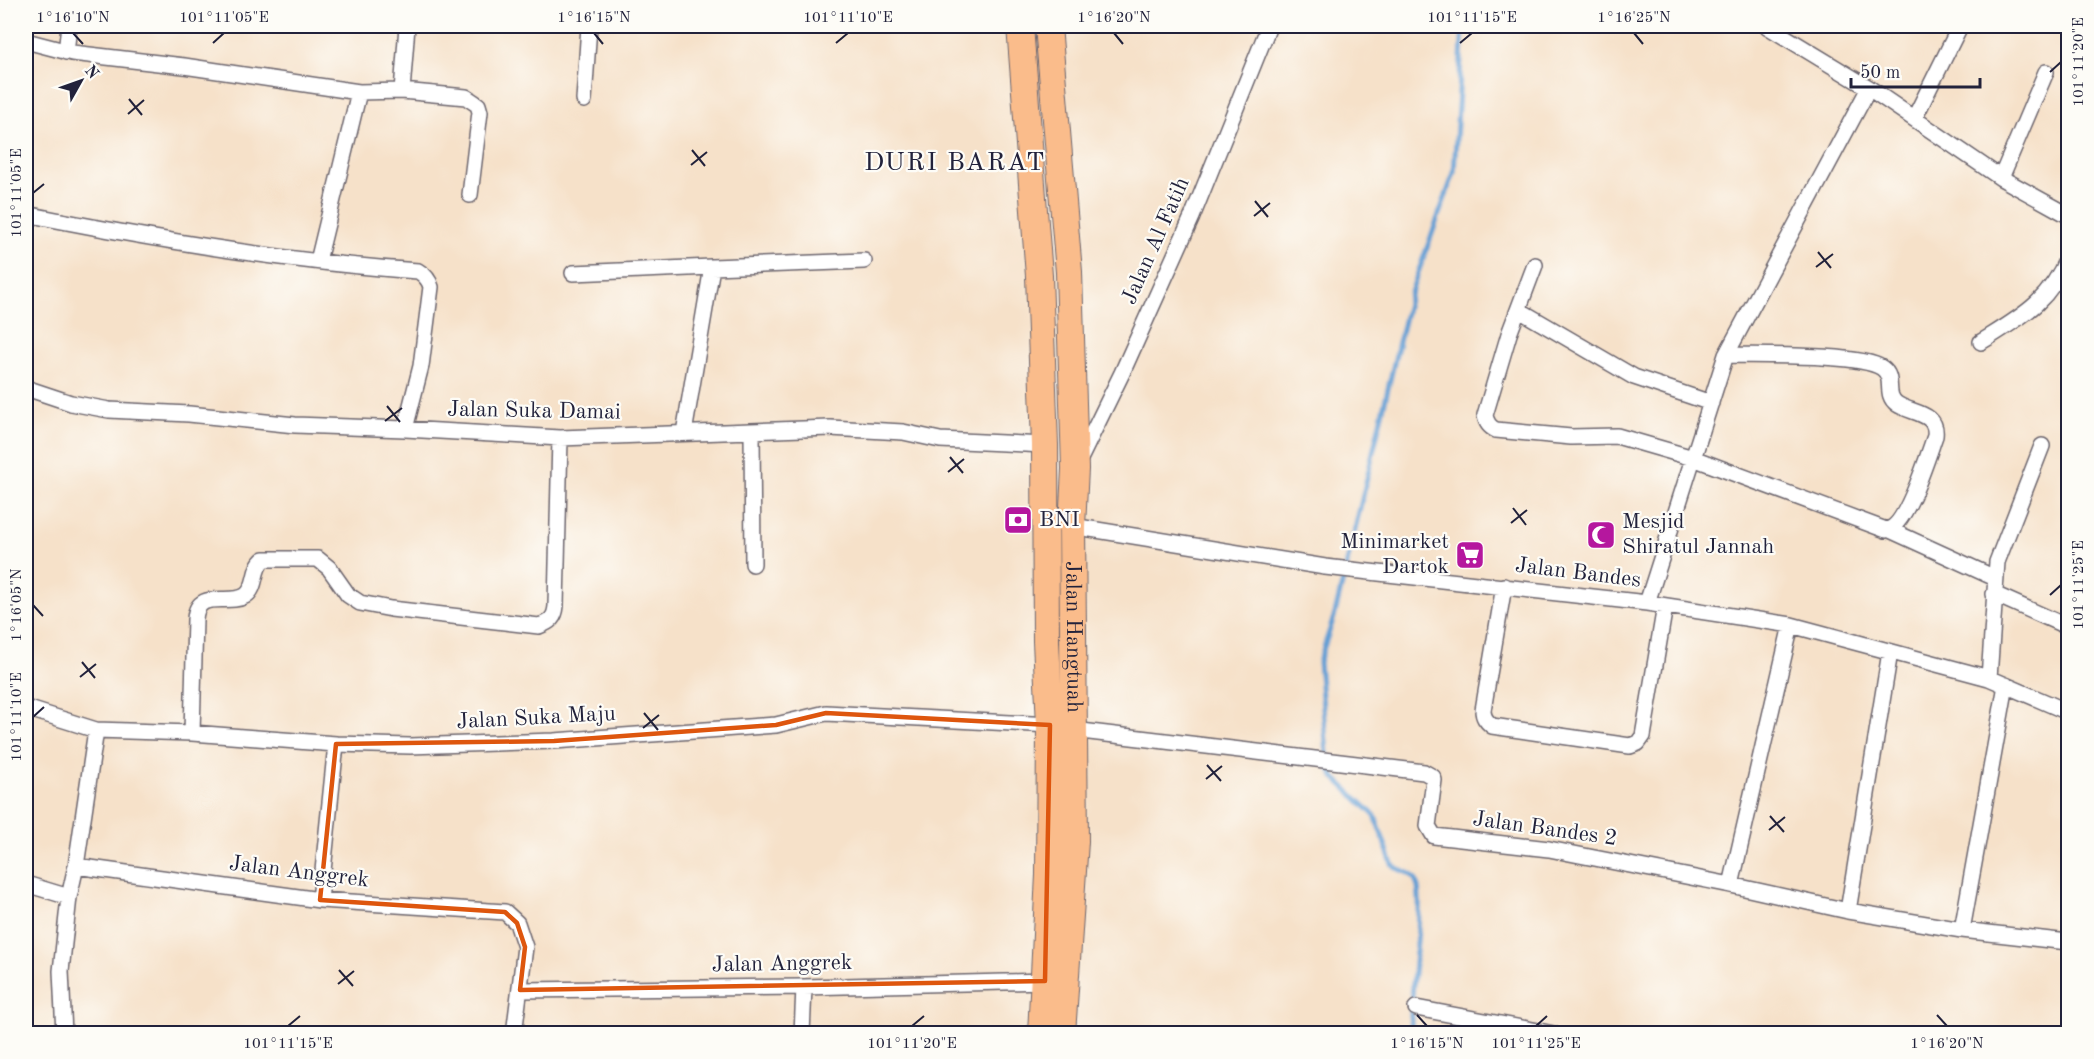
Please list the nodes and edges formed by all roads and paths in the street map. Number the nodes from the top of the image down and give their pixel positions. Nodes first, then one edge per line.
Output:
1 (69, 26) edge
2 (407, 26) edge
3 (589, 26) edge
4 (1020, 26) edge
5 (1048, 26) edge
6 (1269, 26) edge
7 (1772, 26) edge
8 (1960, 26) edge
9 (26, 41) edge
10 (66, 52) junction
11 (2046, 72) dead end
12 (1869, 88) junction
13 (402, 91) junction
14 (359, 92) junction
15 (584, 100) dead end
16 (1914, 117) junction
17 (2001, 178) junction
18 (470, 195) dead end
19 (26, 214) edge
20 (2068, 215) edge
21 (2068, 256) edge
22 (318, 261) junction
23 (864, 261) dead end
24 (1535, 265) dead end
25 (712, 267) junction
26 (573, 273) dead end
27 (1519, 310) junction
28 (1980, 342) dead end
29 (1726, 355) junction
30 (26, 388) edge
31 (1711, 403) junction
32 (405, 429) junction
33 (752, 432) junction
34 (684, 433) junction
35 (560, 438) junction
36 (1045, 445) junction
37 (2042, 446) dead end
38 (1693, 458) junction
39 (1075, 469) junction
40 (1072, 526) junction
41 (1890, 530) junction
42 (753, 564) dead end
43 (1995, 578) junction
44 (1504, 586) junction
45 (1994, 594) junction
46 (1647, 603) junction
47 (1665, 606) junction
48 (1791, 625) junction
49 (2068, 627) edge
50 (1046, 641) junction
51 (1072, 641) junction
52 (1890, 652) junction
53 (1989, 678) junction
54 (2006, 685) junction
55 (26, 708) edge
56 (2068, 712) edge
57 (1061, 727) junction
58 (96, 730) junction
59 (192, 733) junction
60 (336, 744) junction
61 (76, 866) junction
62 (26, 884) edge
63 (1731, 885) junction
64 (69, 897) junction
65 (320, 900) junction
66 (1848, 911) junction
67 (1962, 930) junction
68 (2068, 942) edge
69 (1045, 981) junction
70 (804, 987) junction
71 (520, 990) junction
72 (1416, 1008) dead end
73 (64, 1034) edge
74 (514, 1034) edge
75 (802, 1034) edge
76 (1041, 1034) edge
77 (1062, 1034) edge
78 (1554, 1034) edge

1 - 10 street
2 - 13 street
3 - 15 street
4 - 36 highway, Jalan Hangtuah
5 - 39 highway, Jalan Hangtuah
6 - 39 street, Jalan Al Fatih
7 - 12 street
8 - 16 street
9 - 10 street
10 - 14 street
11 - 17 street
12 - 16 street
12 - 29 street
13 - 14 street
13 - 18 street
14 - 22 street
16 - 17 street
17 - 20 street
19 - 22 street
21 - 28 street
22 - 32 street
23 - 25 street
24 - 27 street
25 - 26 street
25 - 34 street
27 - 31 street
27 - 38 street
29 - 31 street
29 - 41 street
30 - 32 street, Jalan Suka Damai
31 - 38 street
32 - 35 street, Jalan Suka Damai
33 - 34 street, Jalan Suka Damai
33 - 36 street, Jalan Suka Damai
33 - 42 street
34 - 35 street, Jalan Suka Damai
35 - 59 street
36 - 50 highway, Jalan Hangtuah
37 - 43 street
38 - 41 street
38 - 46 street
39 - 40 highway, Jalan Hangtuah
40 - 44 street, Jalan Bandes
40 - 51 highway, Jalan Hangtuah
41 - 43 street
43 - 45 street
44 - 46 street, Jalan Bandes
44 - 47 street
45 - 49 street
45 - 53 street
46 - 47 street, Jalan Bandes
47 - 48 street, Jalan Bandes
48 - 52 street, Jalan Bandes
48 - 63 street
50 - 51 highway
50 - 57 highway, Jalan Hangtuah
51 - 57 highway, Jalan Hangtuah
52 - 53 street, Jalan Bandes
52 - 66 street
53 - 54 street, Jalan Bandes
54 - 56 street, Jalan Bandes
54 - 67 street
55 - 58 street, Jalan Suka Maju
57 - 60 street, Jalan Suka Maju
57 - 63 street, Jalan Bandes 2
57 - 69 highway, Jalan Hangtuah
57 - 77 highway, Jalan Hangtuah
58 - 59 street, Jalan Suka Maju
58 - 61 street
59 - 60 street, Jalan Suka Maju
60 - 65 street
61 - 64 street
61 - 65 street, Jalan Anggrek
62 - 64 street
63 - 66 street, Jalan Bandes 2
64 - 73 street
65 - 71 street, Jalan Anggrek
66 - 67 street, Jalan Bandes 2
67 - 68 street, Jalan Bandes 2
69 - 70 street, Jalan Anggrek
69 - 76 highway, Jalan Hangtuah
70 - 71 street, Jalan Anggrek
70 - 75 street
71 - 74 street, Jalan Anggrek
72 - 78 street

